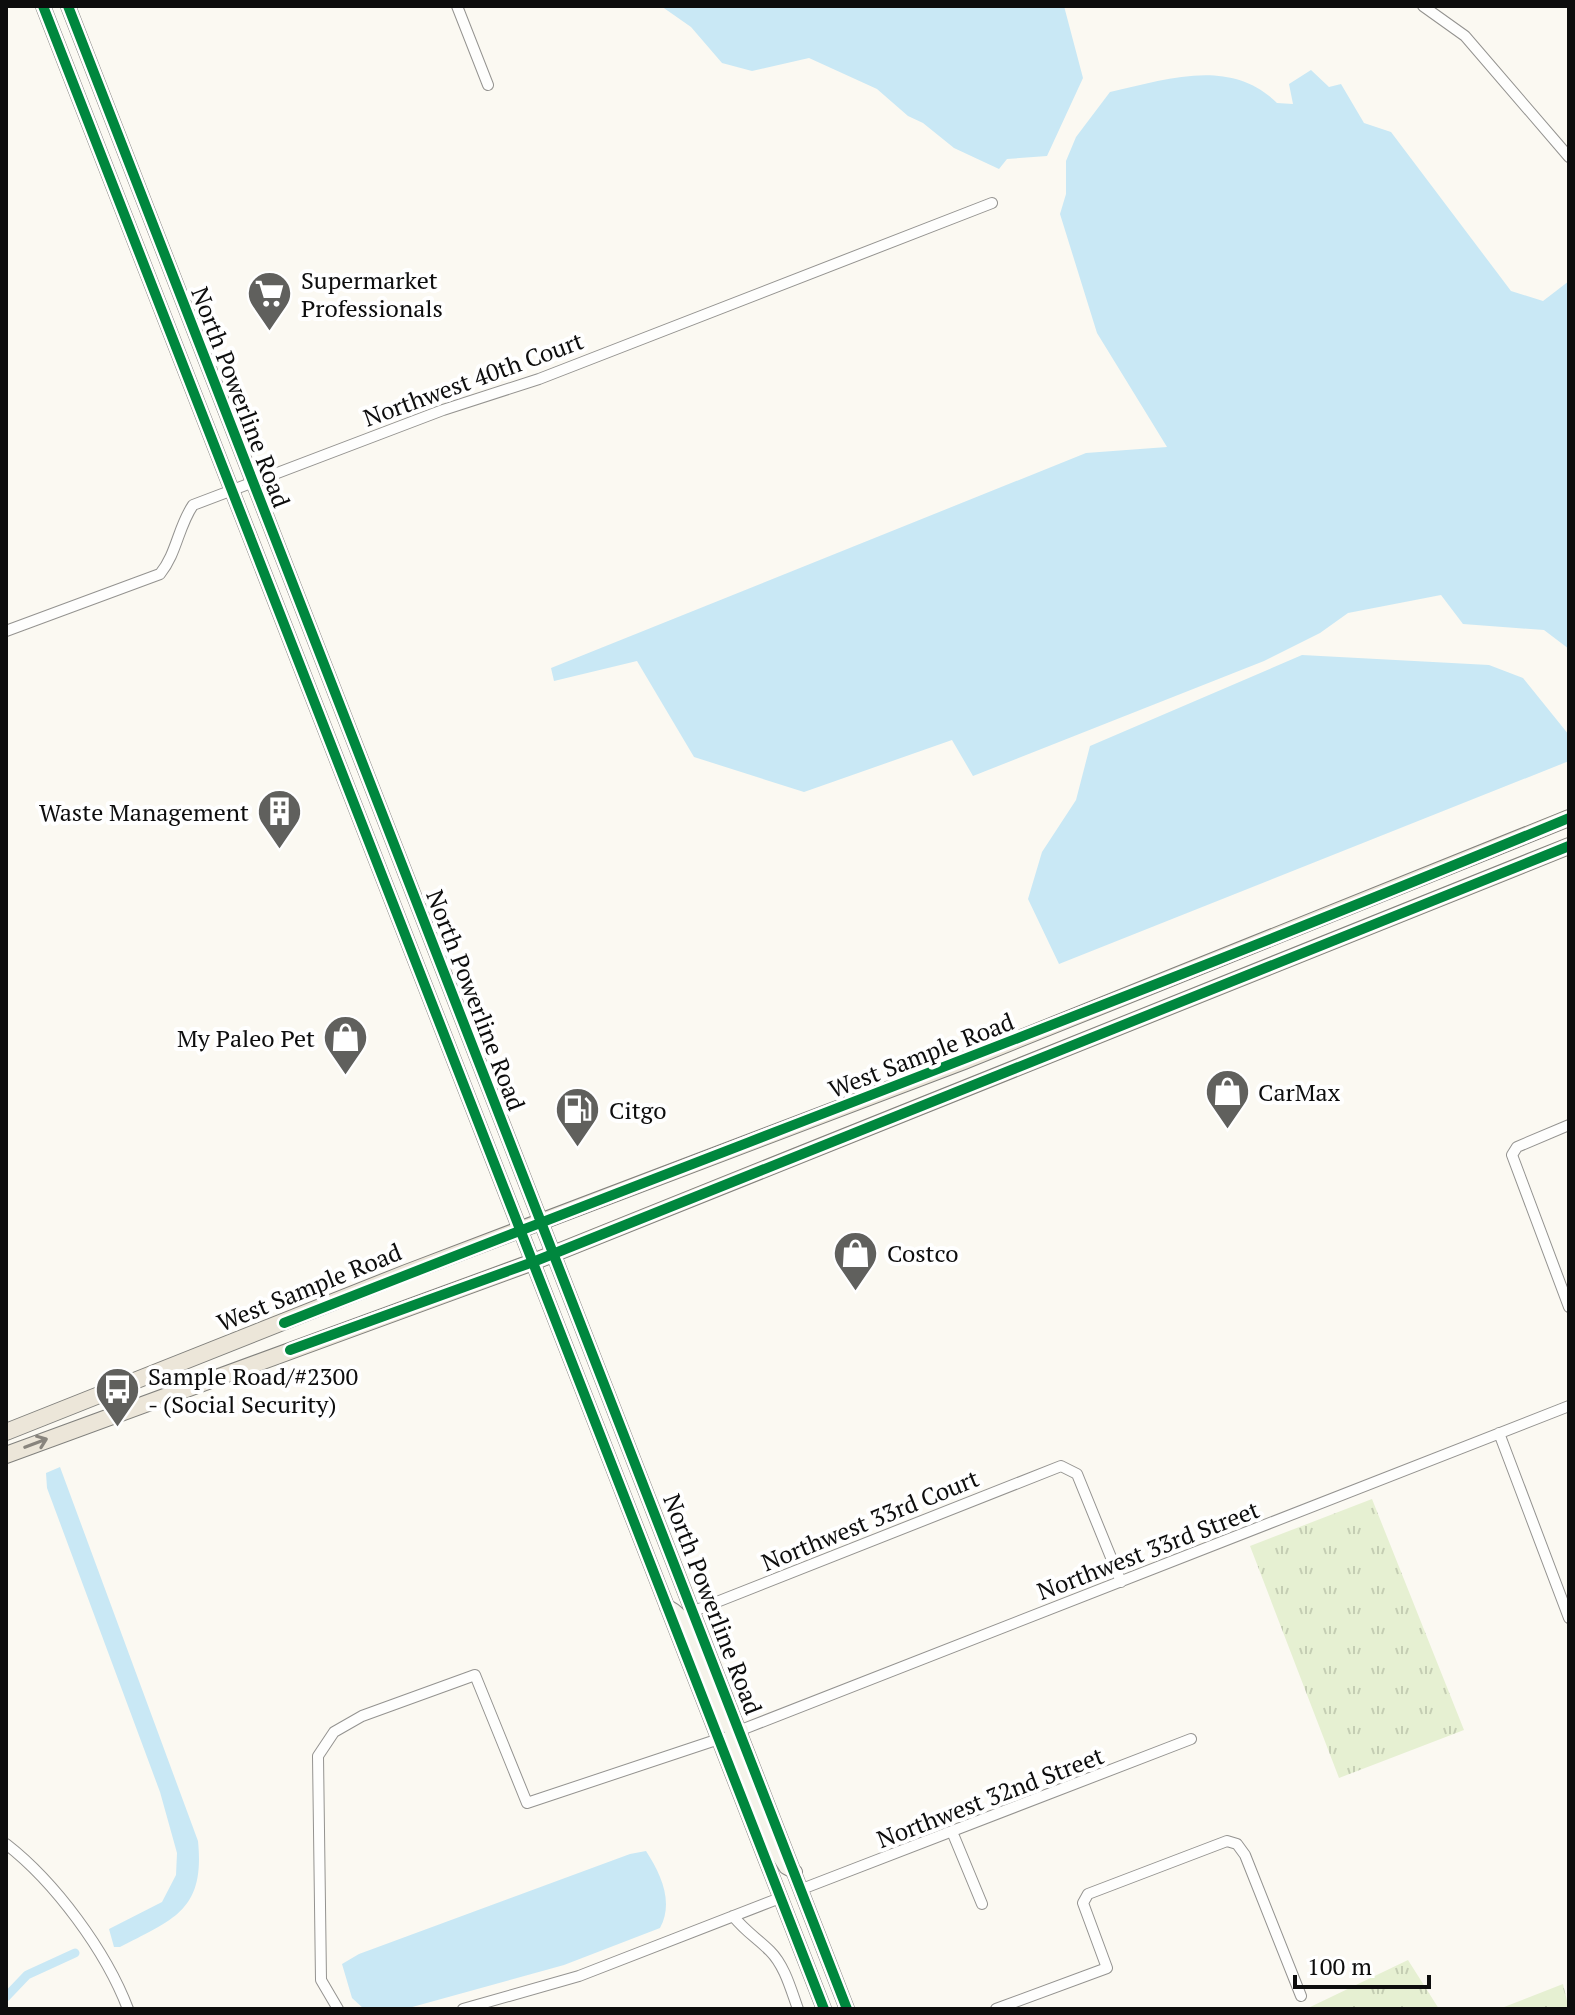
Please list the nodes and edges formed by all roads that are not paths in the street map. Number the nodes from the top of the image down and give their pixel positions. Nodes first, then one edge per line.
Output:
1 (43, 6) edge
2 (68, 6) edge
3 (457, 6) edge
4 (1423, 6) edge
5 (488, 85) dead end
6 (93, 133) junction
7 (126, 155) junction
8 (1569, 157) edge
9 (992, 203) dead end
10 (253, 482) junction
11 (233, 489) junction
12 (6, 631) edge
13 (346, 723) junction
14 (337, 758) junction
15 (367, 776) junction
16 (1569, 818) edge
17 (1569, 846) edge
18 (422, 981) junction
19 (454, 998) junction
20 (1569, 1125) edge
21 (542, 1222) junction
22 (521, 1230) junction
23 (554, 1253) junction
24 (533, 1262) junction
25 (1569, 1307) edge
26 (315, 1311) junction
27 (284, 1323) junction
28 (290, 1350) junction
29 (263, 1360) junction
30 (1569, 1406) edge
31 (6, 1432) edge
32 (1499, 1433) junction
33 (6, 1455) edge
34 (617, 1478) junction
35 (650, 1498) junction
36 (1121, 1582) junction
37 (666, 1607) junction
38 (694, 1611) junction
39 (1569, 1618) edge
40 (741, 1730) junction
41 (719, 1739) junction
42 (1191, 1739) dead end
43 (953, 1834) junction
44 (6, 1844) edge
45 (796, 1873) junction
46 (802, 1889) junction
47 (780, 1898) junction
48 (982, 1904) dead end
49 (733, 1916) junction
50 (1301, 1996) dead end
51 (128, 2009) edge
52 (338, 2009) edge
53 (463, 2009) edge
54 (798, 2009) edge
55 (824, 2009) edge
56 (847, 2009) edge
57 (996, 2009) edge

1 - 6 main road, North Powerline Road
2 - 7 main road, North Powerline Road
3 - 5 street
4 - 8 street
6 - 7 main road
6 - 11 main road, North Powerline Road
7 - 10 main road, North Powerline Road
9 - 10 street, Northwest 40th Court
10 - 11 street, Northwest 40th Court
10 - 13 main road, North Powerline Road
11 - 12 street, Northwest 40th Court
11 - 14 main road, North Powerline Road
13 - 14 main road
13 - 15 main road, North Powerline Road
14 - 15 main road
14 - 18 main road, North Powerline Road
15 - 19 main road, North Powerline Road
16 - 21 main road, West Sample Road
17 - 23 main road, West Sample Road
18 - 19 main road
18 - 22 main road, North Powerline Road
19 - 21 main road, North Powerline Road
20 - 25 street
21 - 22 main road, West Sample Road
21 - 23 main road, North Powerline Road
22 - 24 main road, North Powerline Road
22 - 26 main road, West Sample Road
23 - 24 main road, West Sample Road
23 - 35 main road, North Powerline Road
24 - 28 main road, West Sample Road
24 - 34 main road, North Powerline Road
26 - 27 main road, West Sample Road
26 - 28 main road
27 - 29 main road
27 - 31 main road, West Sample Road
28 - 29 main road, West Sample Road
33 -> 29 main road, West Sample Road
30 - 32 street, Northwest 33rd Street
32 - 36 street, Northwest 33rd Street
32 - 39 street
34 - 35 main road
34 - 37 main road, North Powerline Road
35 - 38 main road, North Powerline Road
36 - 38 street, Northwest 33rd Court
36 - 40 street, Northwest 33rd Street
37 - 40 main road
37 - 41 main road, North Powerline Road
38 - 40 main road, North Powerline Road
40 - 45 main road, North Powerline Road
41 - 45 main road
41 - 47 main road, North Powerline Road
41 - 52 street
42 - 43 street, Northwest 32nd Street
43 - 46 street, Northwest 32nd Street
43 - 48 street
44 - 51 street
45 - 46 main road, North Powerline Road
46 - 56 main road, North Powerline Road
47 - 49 street
47 - 55 main road, North Powerline Road
49 - 53 street
49 - 54 street
50 - 57 street

